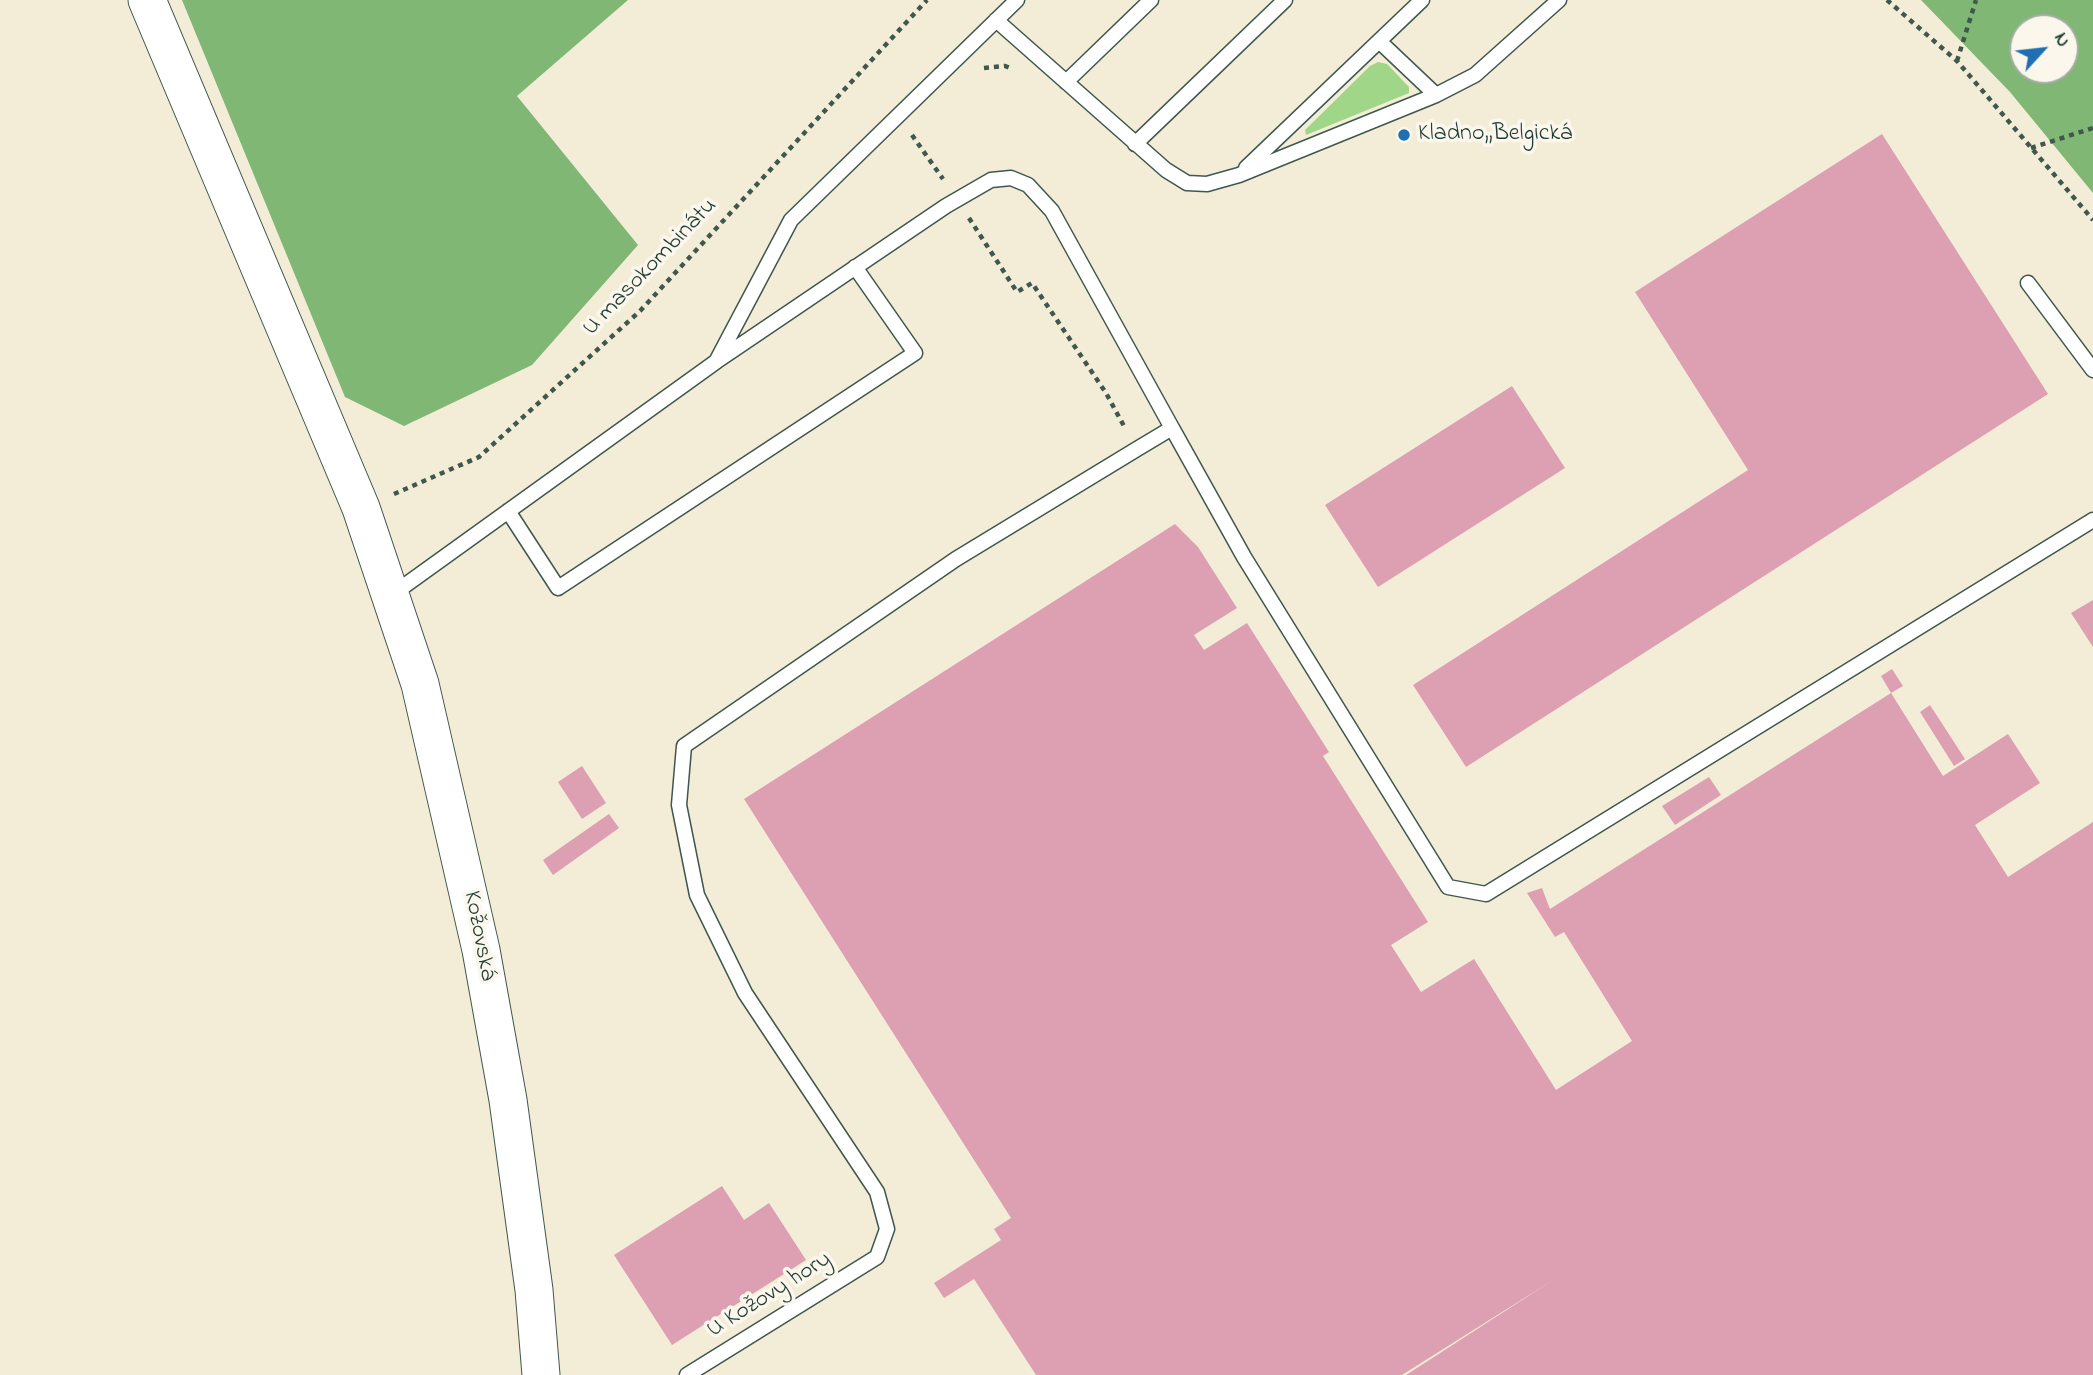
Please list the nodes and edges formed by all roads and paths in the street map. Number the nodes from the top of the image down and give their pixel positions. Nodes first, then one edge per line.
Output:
1 (147, 0) edge
2 (926, 0) edge
3 (1017, 0) edge
4 (1151, 0) edge
5 (1286, 0) edge
6 (1422, 0) edge
7 (1559, 0) edge
8 (1887, 0) edge
9 (1976, 0) edge
10 (996, 20) junction
11 (1379, 41) junction
12 (1957, 61) junction
13 (1066, 82) junction
14 (1436, 95) junction
15 (2093, 128) edge
16 (1135, 144) junction
17 (2031, 148) junction
18 (1239, 175) junction
19 (2093, 220) edge
20 (855, 267) junction
21 (2028, 283) dead end
22 (717, 361) junction
23 (2093, 370) edge
24 (1172, 428) junction
25 (361, 508) junction
26 (509, 511) junction
27 (2093, 520) edge
28 (392, 595) junction
29 (541, 1375) edge
30 (687, 1375) edge

1 - 25 street, Kožovská
2 - 25 path, U masokombinátu
3 - 10 lane
4 - 13 lane
5 - 16 lane
6 - 11 lane
7 - 14 lane
8 - 12 path
9 - 12 path
10 - 13 lane
10 - 22 lane
11 - 14 lane
11 - 18 lane
12 - 17 path
13 - 16 lane
14 - 18 lane
15 - 17 path
16 - 18 lane
17 - 19 path
20 - 22 lane
20 - 24 lane
20 - 26 lane
21 - 23 lane
22 - 26 lane
24 - 27 lane
24 - 30 lane, U Kožovy hory
25 - 28 street, Kožovská
26 - 28 lane
28 - 29 street, Kožovská

